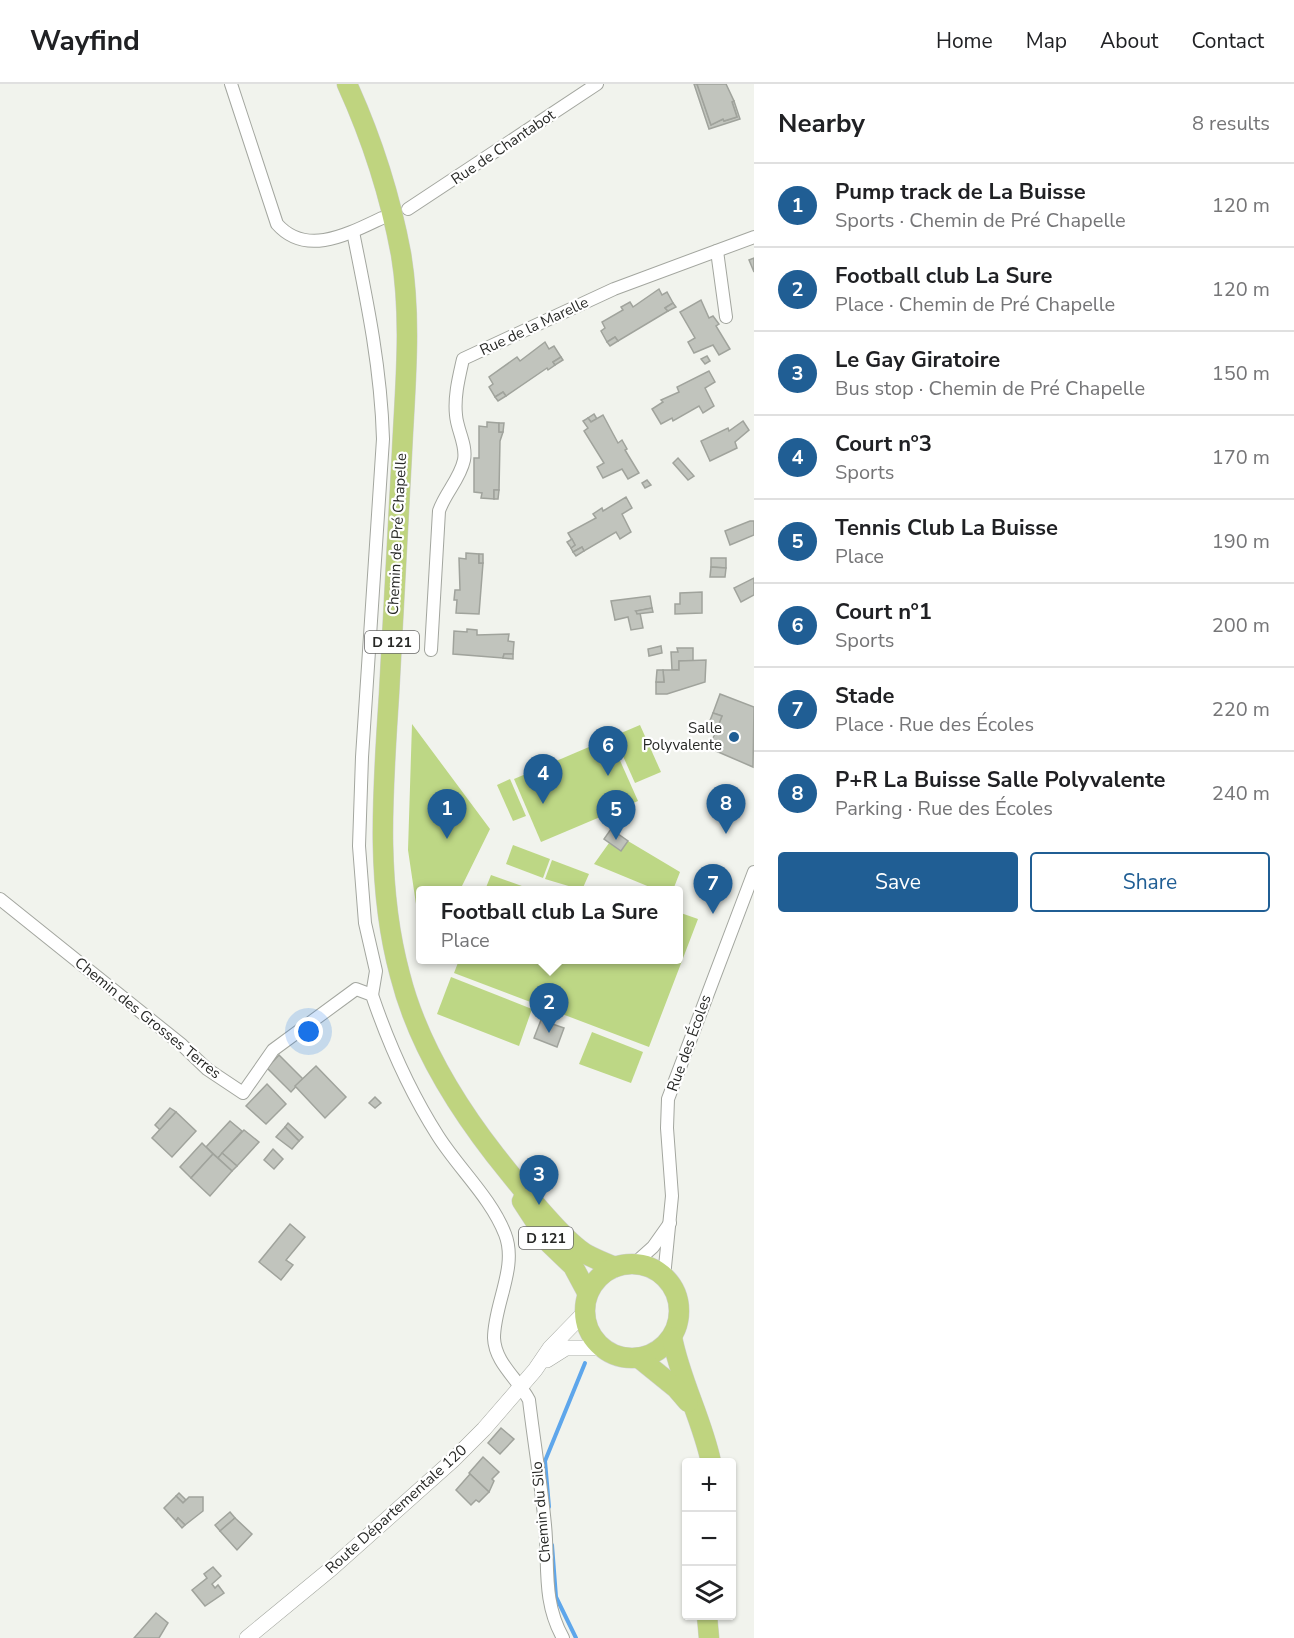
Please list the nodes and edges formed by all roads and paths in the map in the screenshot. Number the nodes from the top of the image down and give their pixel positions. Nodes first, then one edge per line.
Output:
1 (231, 84) edge
2 (347, 84) edge
3 (597, 84) edge
4 (408, 209) dead end
5 (382, 218) dead end
6 (352, 232) junction
7 (752, 237) edge
8 (717, 251) junction
9 (726, 317) dead end
10 (431, 650) dead end
11 (754, 872) edge
12 (0, 899) edge
13 (372, 995) junction
14 (511, 1176) junction
15 (671, 1222) junction
16 (624, 1266) junction
17 (664, 1277) junction
18 (587, 1303) junction
19 (672, 1336) junction
20 (602, 1348) junction
21 (639, 1358) junction
22 (535, 1370) junction
23 (522, 1386) junction
24 (698, 1418) junction
25 (710, 1458) edge
26 (707, 1620) edge
27 (247, 1638) edge
28 (563, 1638) edge
29 (709, 1638) edge

1 - 6 street
2 - 14 main road, Chemin de Pré Chapelle / D 121
3 - 4 street, Rue de Chantabot
5 - 6 street
6 - 13 street
7 - 8 street, Rue de la Marelle
8 - 9 street
8 - 10 street, Rue de la Marelle
11 - 15 street, Rue des Écoles
12 - 13 street, Chemin des Grosses Terres
13 - 23 street
14 - 16 main road, Chemin de Pré Chapelle / D 121
14 - 18 main road, Chemin de Pré Chapelle / D 121
15 - 16 street
15 - 17 street, Rue des Écoles
16 - 17 main road, Chemin de Pré Chapelle
16 - 18 main road
17 - 19 main road
18 - 20 main road, Chemin de Pré Chapelle
18 - 22 street
19 - 21 main road
19 - 24 main road
20 - 21 main road
20 - 22 street
21 - 24 main road
22 - 23 street, Route Départementale 120
23 - 27 street, Route Départementale 120
23 - 28 street, Chemin du Silo
24 - 25 main road
26 - 29 main road

